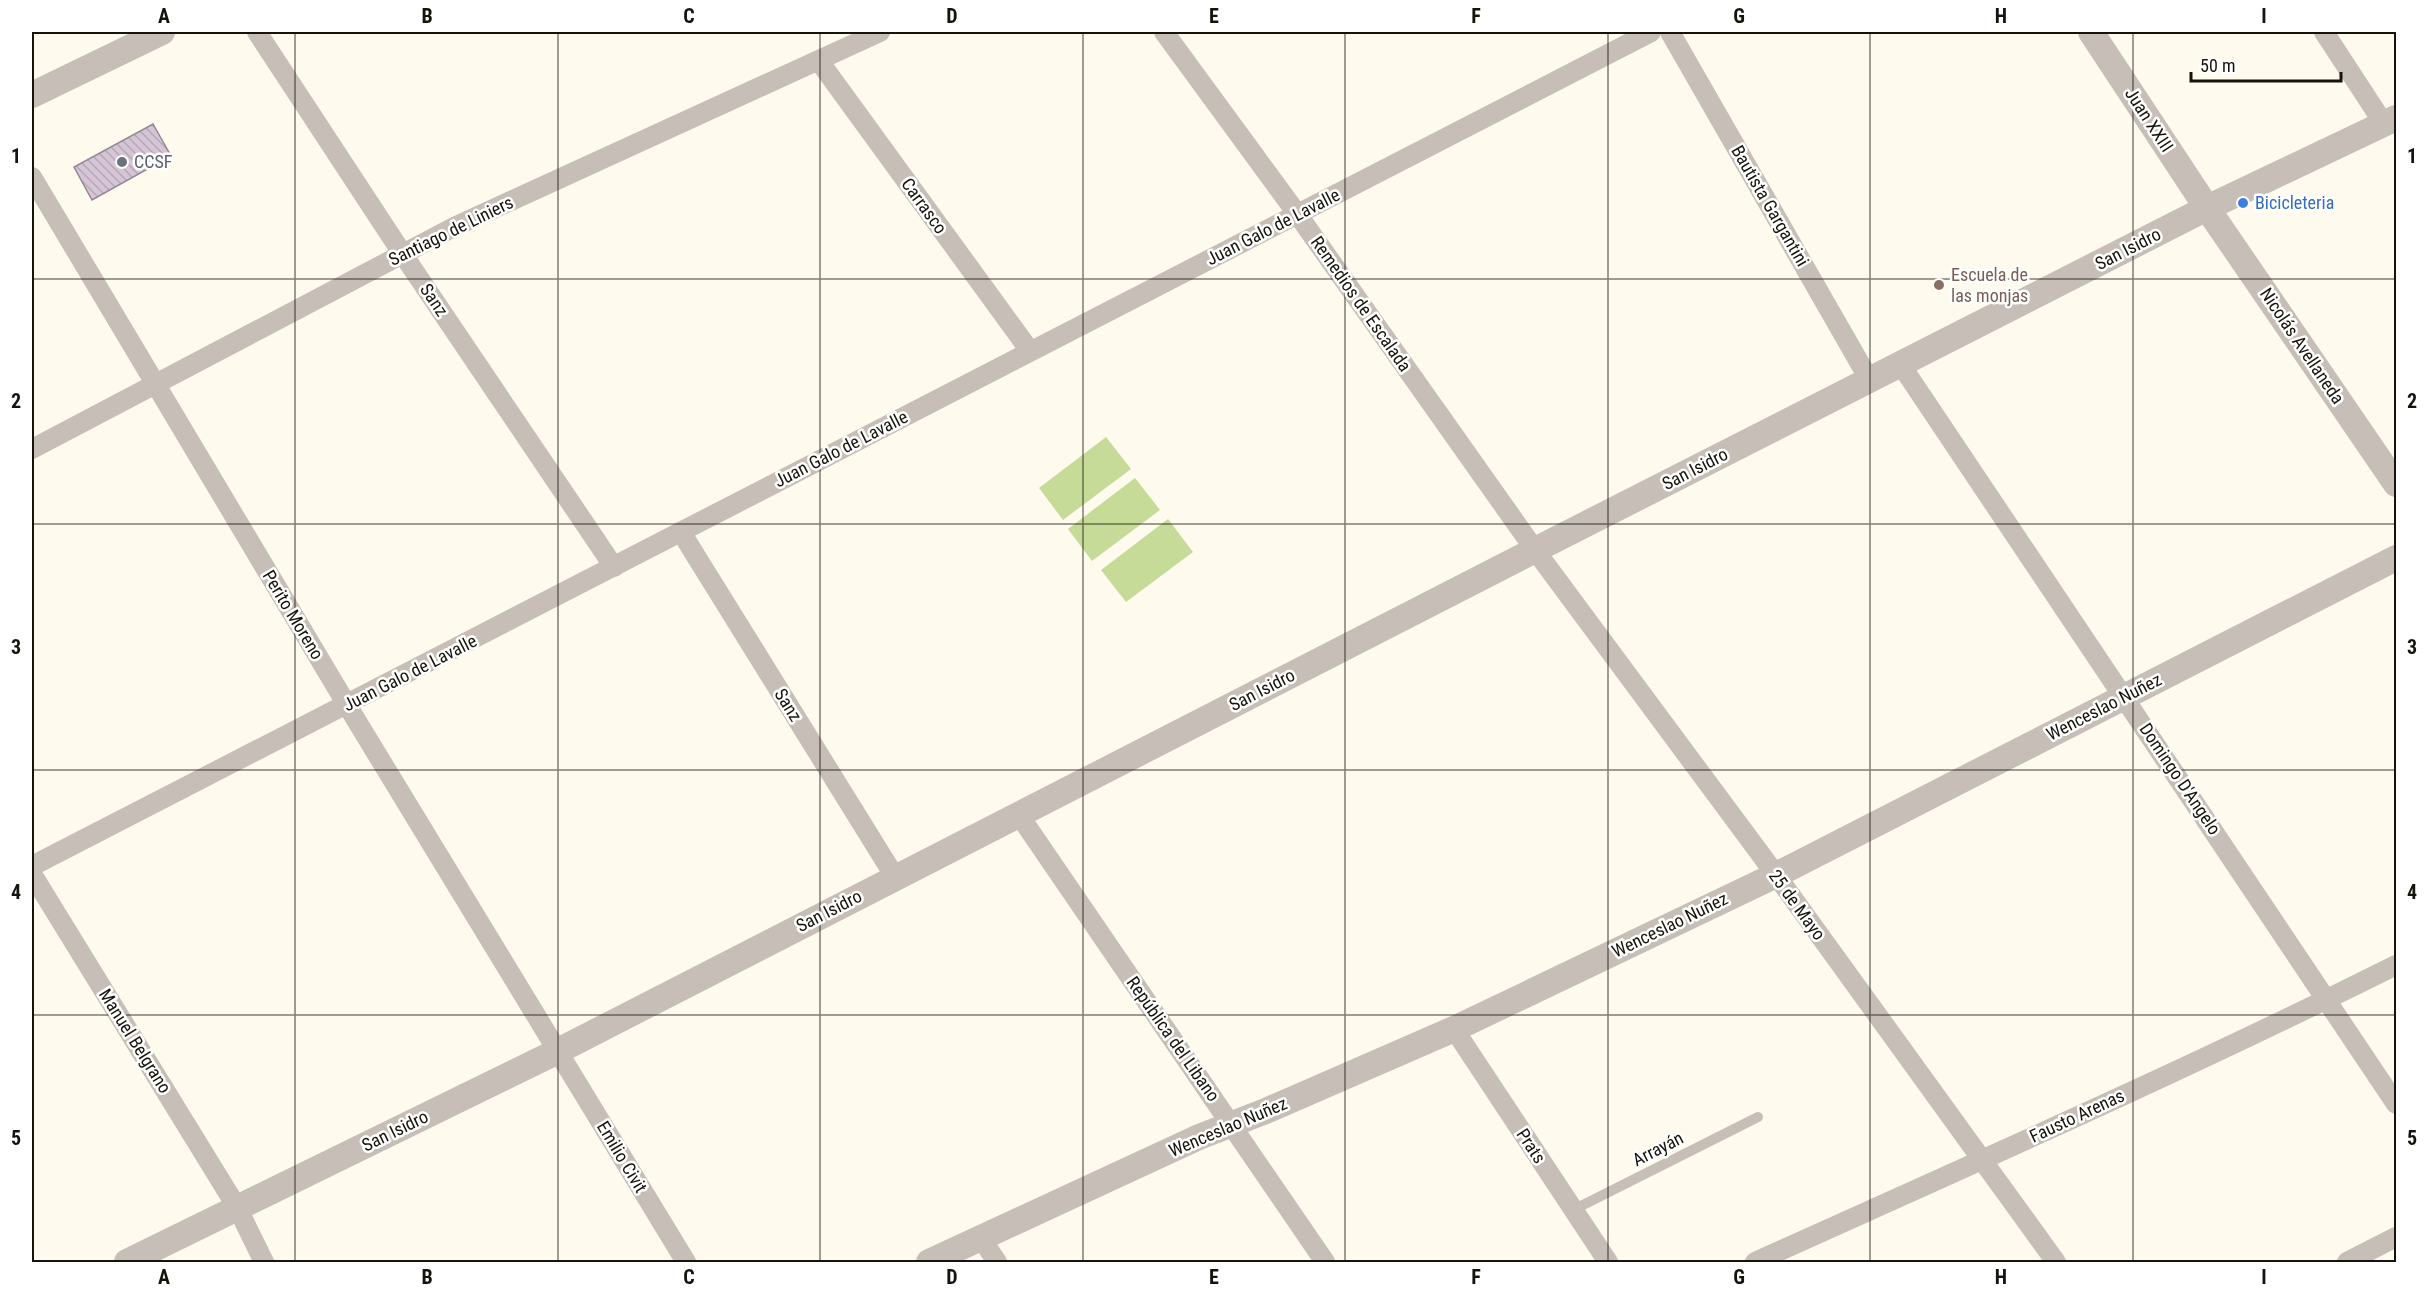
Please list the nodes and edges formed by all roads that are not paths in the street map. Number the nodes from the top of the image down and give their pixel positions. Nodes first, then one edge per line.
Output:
1 (162, 32) edge
2 (257, 32) edge
3 (880, 32) edge
4 (1164, 32) edge
5 (1651, 32) edge
6 (1670, 32) edge
7 (2091, 32) edge
8 (2324, 32) edge
9 (819, 60) junction
10 (32, 95) edge
11 (2390, 121) edge
12 (32, 177) edge
13 (2207, 208) junction
14 (1298, 215) junction
15 (402, 254) junction
16 (1030, 351) junction
17 (1901, 365) junction
18 (1870, 381) junction
19 (155, 384) junction
20 (32, 449) edge
21 (2397, 484) edge
22 (681, 532) junction
23 (1535, 550) junction
24 (2397, 558) edge
25 (614, 567) junction
26 (2124, 697) junction
27 (347, 705) junction
28 (1019, 815) junction
29 (32, 866) edge
30 (32, 874) edge
31 (1776, 875) junction
32 (895, 877) junction
33 (2397, 964) edge
34 (2328, 999) junction
35 (1454, 1029) junction
36 (558, 1051) junction
37 (2397, 1104) edge
38 (1758, 1117) dead end
39 (1232, 1124) junction
40 (1981, 1160) junction
41 (238, 1209) junction
42 (1573, 1210) junction
43 (981, 1238) junction
44 (2397, 1238) edge
45 (127, 1263) edge
46 (264, 1263) edge
47 (686, 1263) edge
48 (929, 1263) edge
49 (997, 1263) edge
50 (1325, 1263) edge
51 (1608, 1263) edge
52 (1755, 1263) edge
53 (2056, 1263) edge
54 (2347, 1263) edge

1 - 10 street
2 - 15 street, Sanz
3 - 9 street, Santiago de Liniers
4 - 14 street, Remedios de Escalada
5 - 14 street, Juan Galo de Lavalle
6 - 18 street, Bautista Gargantini
7 - 13 street, Juan XXIII
8 - 11 street
9 - 15 street, Santiago de Liniers
9 - 16 street, Carrasco
11 - 13 street, San Isidro
12 - 19 street, Perito Moreno
13 - 17 street, San Isidro
13 - 21 street, Nicolás Avellaneda
14 - 16 street, Juan Galo de Lavalle
14 - 23 street, Remedios de Escalada
15 - 19 street, Santiago de Liniers
15 - 25 street, Sanz
16 - 22 street, Juan Galo de Lavalle
17 - 18 street, San Isidro
17 - 26 street, Domingo D'Angelo
18 - 23 street, San Isidro
19 - 20 street, Santiago de Liniers
19 - 27 street, Perito Moreno
22 - 25 street, Juan Galo de Lavalle
22 - 32 street, Sanz
23 - 28 street, San Isidro
23 - 31 street, 25 de Mayo
24 - 26 street, Wenceslao Nuñez
25 - 27 street, Juan Galo de Lavalle
26 - 31 street, Wenceslao Nuñez
26 - 34 street, Domingo D'Angelo
27 - 29 street, Juan Galo de Lavalle
27 - 36 street, Perito Moreno
28 - 32 street, San Isidro
28 - 39 street, República del Libano
30 - 41 street, Manuel Belgrano
31 - 35 street, Wenceslao Nuñez
31 - 40 street, 25 de Mayo
32 - 36 street, San Isidro
33 - 34 street, Fausto Arenas
34 - 37 street, Domingo D'Angelo
34 - 40 street, Fausto Arenas
35 - 39 street, Wenceslao Nuñez
35 - 42 street, Prats
36 - 41 street, San Isidro
36 - 47 street, Emilio Civit
38 - 42 lane, Arrayán
39 - 43 street, Wenceslao Nuñez
39 - 50 street, República del Libano
40 - 52 street, Fausto Arenas
40 - 53 street, 25 de Mayo
41 - 45 street, San Isidro
41 - 46 street, Manuel Belgrano
42 - 51 street, Prats
43 - 48 street, Wenceslao Nuñez
43 - 49 street
44 - 54 street

